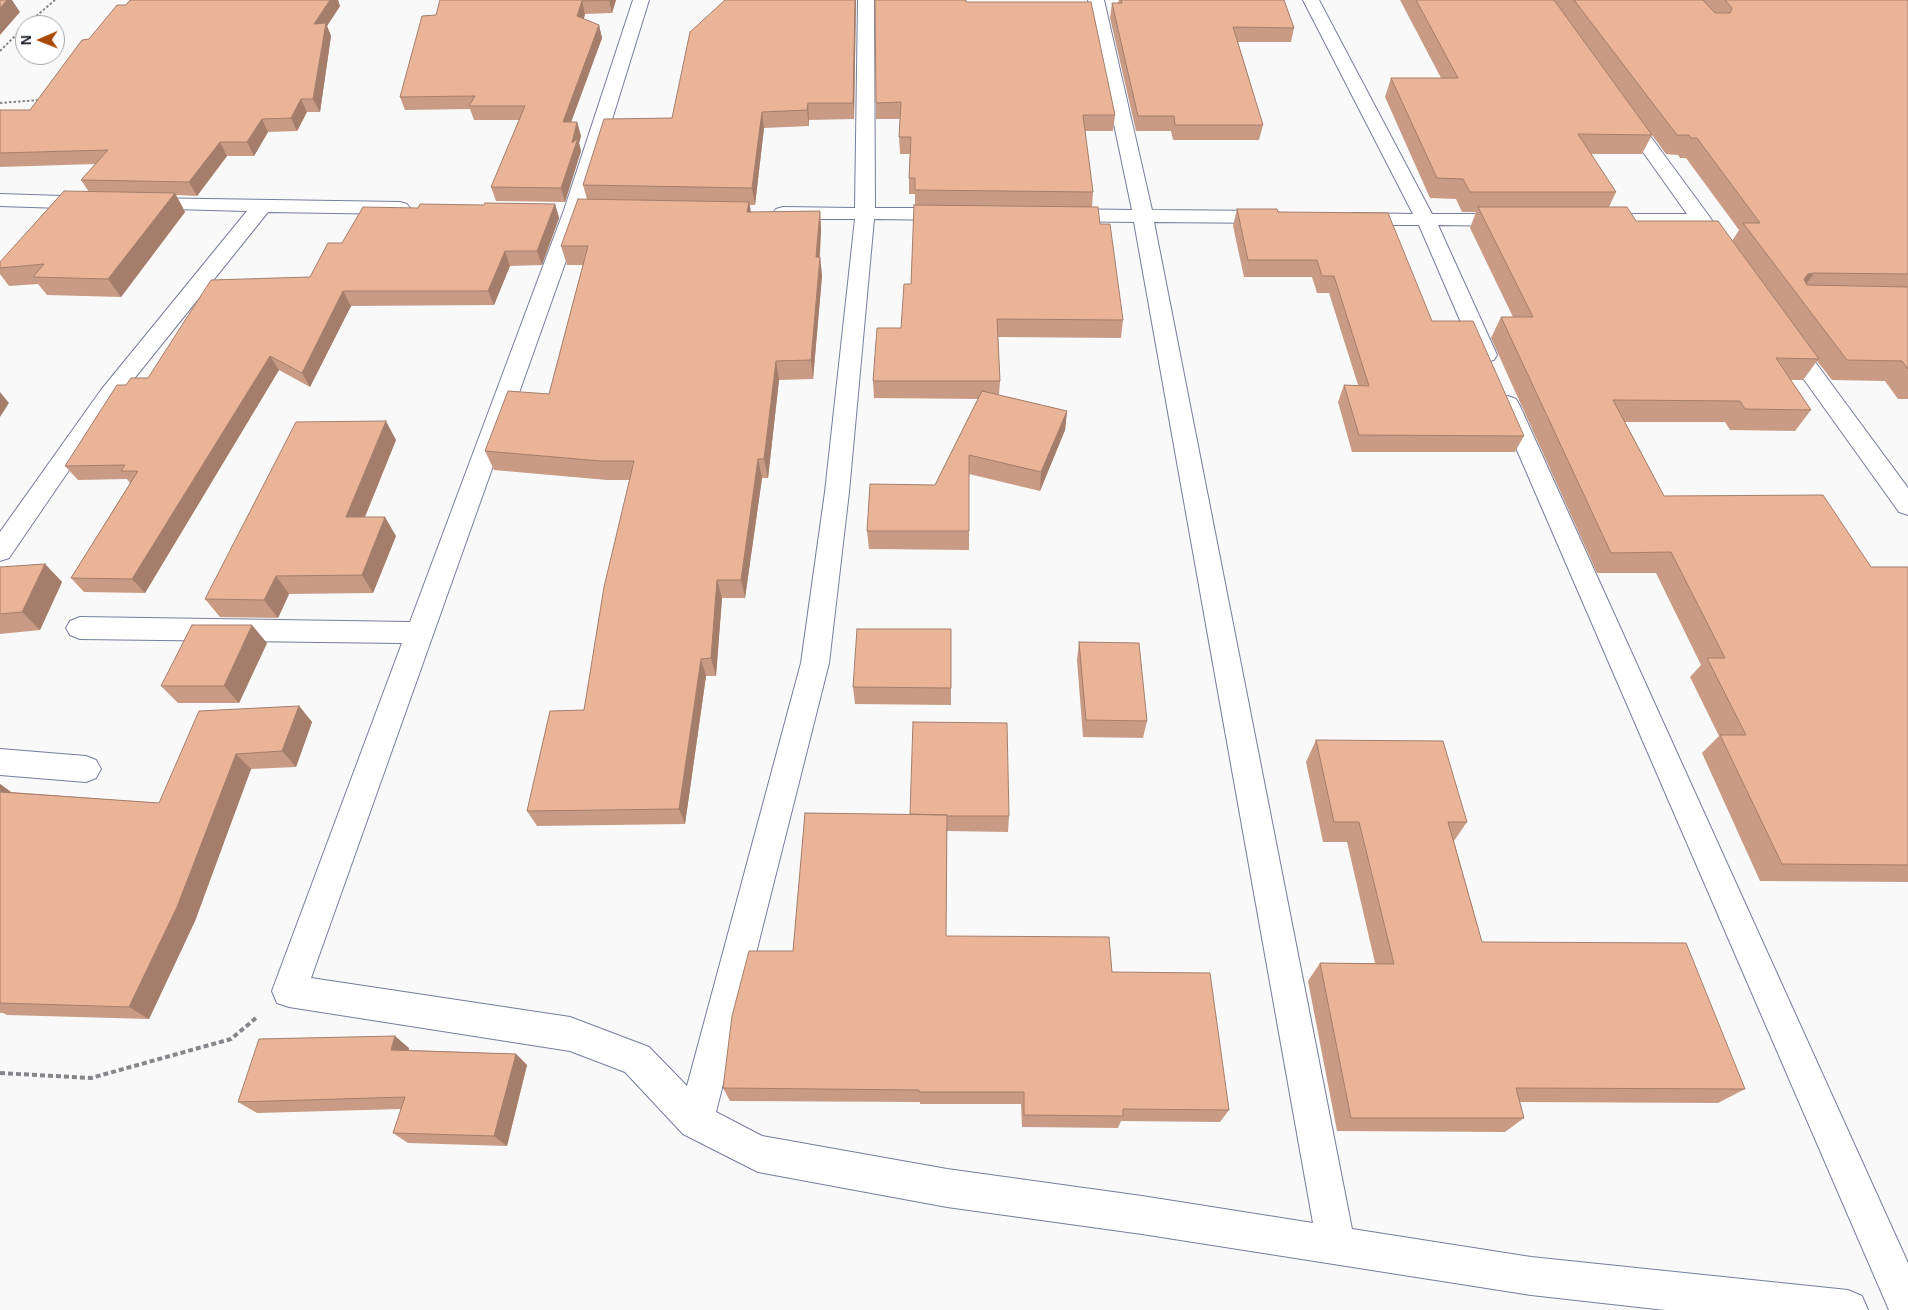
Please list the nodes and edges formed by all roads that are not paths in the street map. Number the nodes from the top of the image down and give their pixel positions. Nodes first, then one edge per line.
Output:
1 (641, 0) edge
2 (866, 0) edge
3 (1096, 0) edge
4 (1311, 0) edge
5 (1616, 102) edge
6 (0, 200) edge
7 (262, 206) junction
8 (418, 208) edge
9 (768, 212) edge
10 (865, 214) junction
11 (964, 214) edge
12 (1044, 215) edge
13 (1143, 215) junction
14 (1290, 218) edge
15 (1338, 218) edge
16 (1426, 220) junction
17 (1525, 220) edge
18 (1584, 220) edge
19 (1702, 220) junction
20 (1718, 244) edge
21 (1775, 323) edge
22 (1908, 506) edge
23 (0, 551) edge
24 (80, 628) dead end
25 (419, 633) junction
26 (0, 762) edge
27 (86, 769) dead end
28 (696, 1121) junction
29 (1336, 1246) junction
30 (1908, 1308) edge
31 (1848, 1310) edge

1 - 25 street
2 - 10 street
3 - 13 street
4 - 16 street
5 - 19 street
6 - 7 street
7 - 8 street
7 - 23 street
9 - 10 street
10 - 11 street
10 - 28 street
12 - 13 street
13 - 14 street
13 - 29 street
15 - 16 street
16 - 17 street
16 - 30 street
18 - 19 street
19 - 20 street
21 - 22 street
24 - 25 street
25 - 28 street
26 - 27 street
28 - 29 street
29 - 31 street

